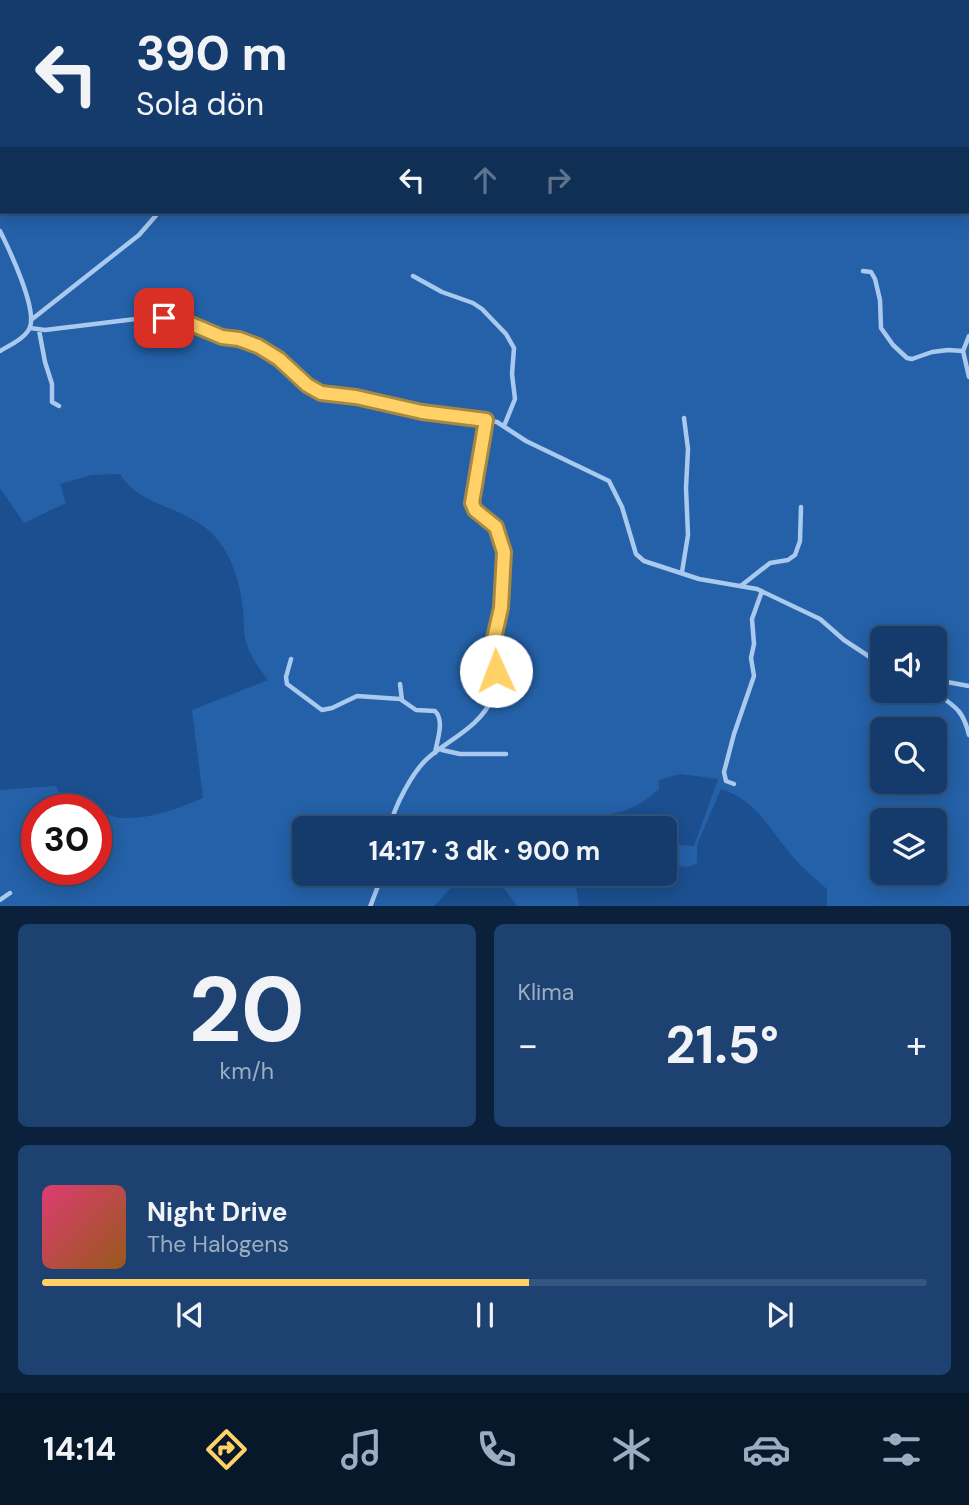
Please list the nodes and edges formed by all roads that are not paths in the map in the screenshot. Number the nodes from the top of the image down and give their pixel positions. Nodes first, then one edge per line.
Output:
1 (157, 214) edge
2 (0, 231) edge
3 (863, 271) dead end
4 (414, 276) dead end
5 (31, 320) junction
6 (30, 328) junction
7 (39, 330) junction
8 (969, 336) edge
9 (0, 351) edge
10 (963, 351) junction
11 (969, 377) edge
12 (59, 406) dead end
13 (684, 418) dead end
14 (486, 420) junction
15 (504, 426) junction
16 (801, 508) dead end
17 (682, 572) junction
18 (741, 585) junction
19 (762, 591) junction
20 (870, 656) edge
21 (291, 659) dead end
22 (947, 682) edge
23 (400, 684) dead end
24 (969, 686) edge
25 (402, 700) junction
26 (947, 701) edge
27 (969, 735) edge
28 (441, 750) junction
29 (435, 754) junction
30 (506, 754) dead end
31 (734, 785) dead end
32 (395, 816) edge
33 (378, 886) edge
34 (10, 893) dead end
35 (0, 900) edge
36 (370, 906) edge

1 - 5 street
2 - 5 street
3 - 10 street
4 - 15 street
5 - 6 street
6 - 7 street
6 - 9 street
7 - 12 street
7 - 14 street
8 - 10 street
10 - 11 street
13 - 17 street
14 - 15 street
14 - 28 street
15 - 17 street
16 - 18 street
17 - 18 street
18 - 19 street
19 - 20 street
19 - 31 street
21 - 25 street
22 - 24 street
23 - 25 street
25 - 29 street
26 - 27 street
28 - 29 street
28 - 30 street
29 - 32 street
33 - 36 street
34 - 35 street

